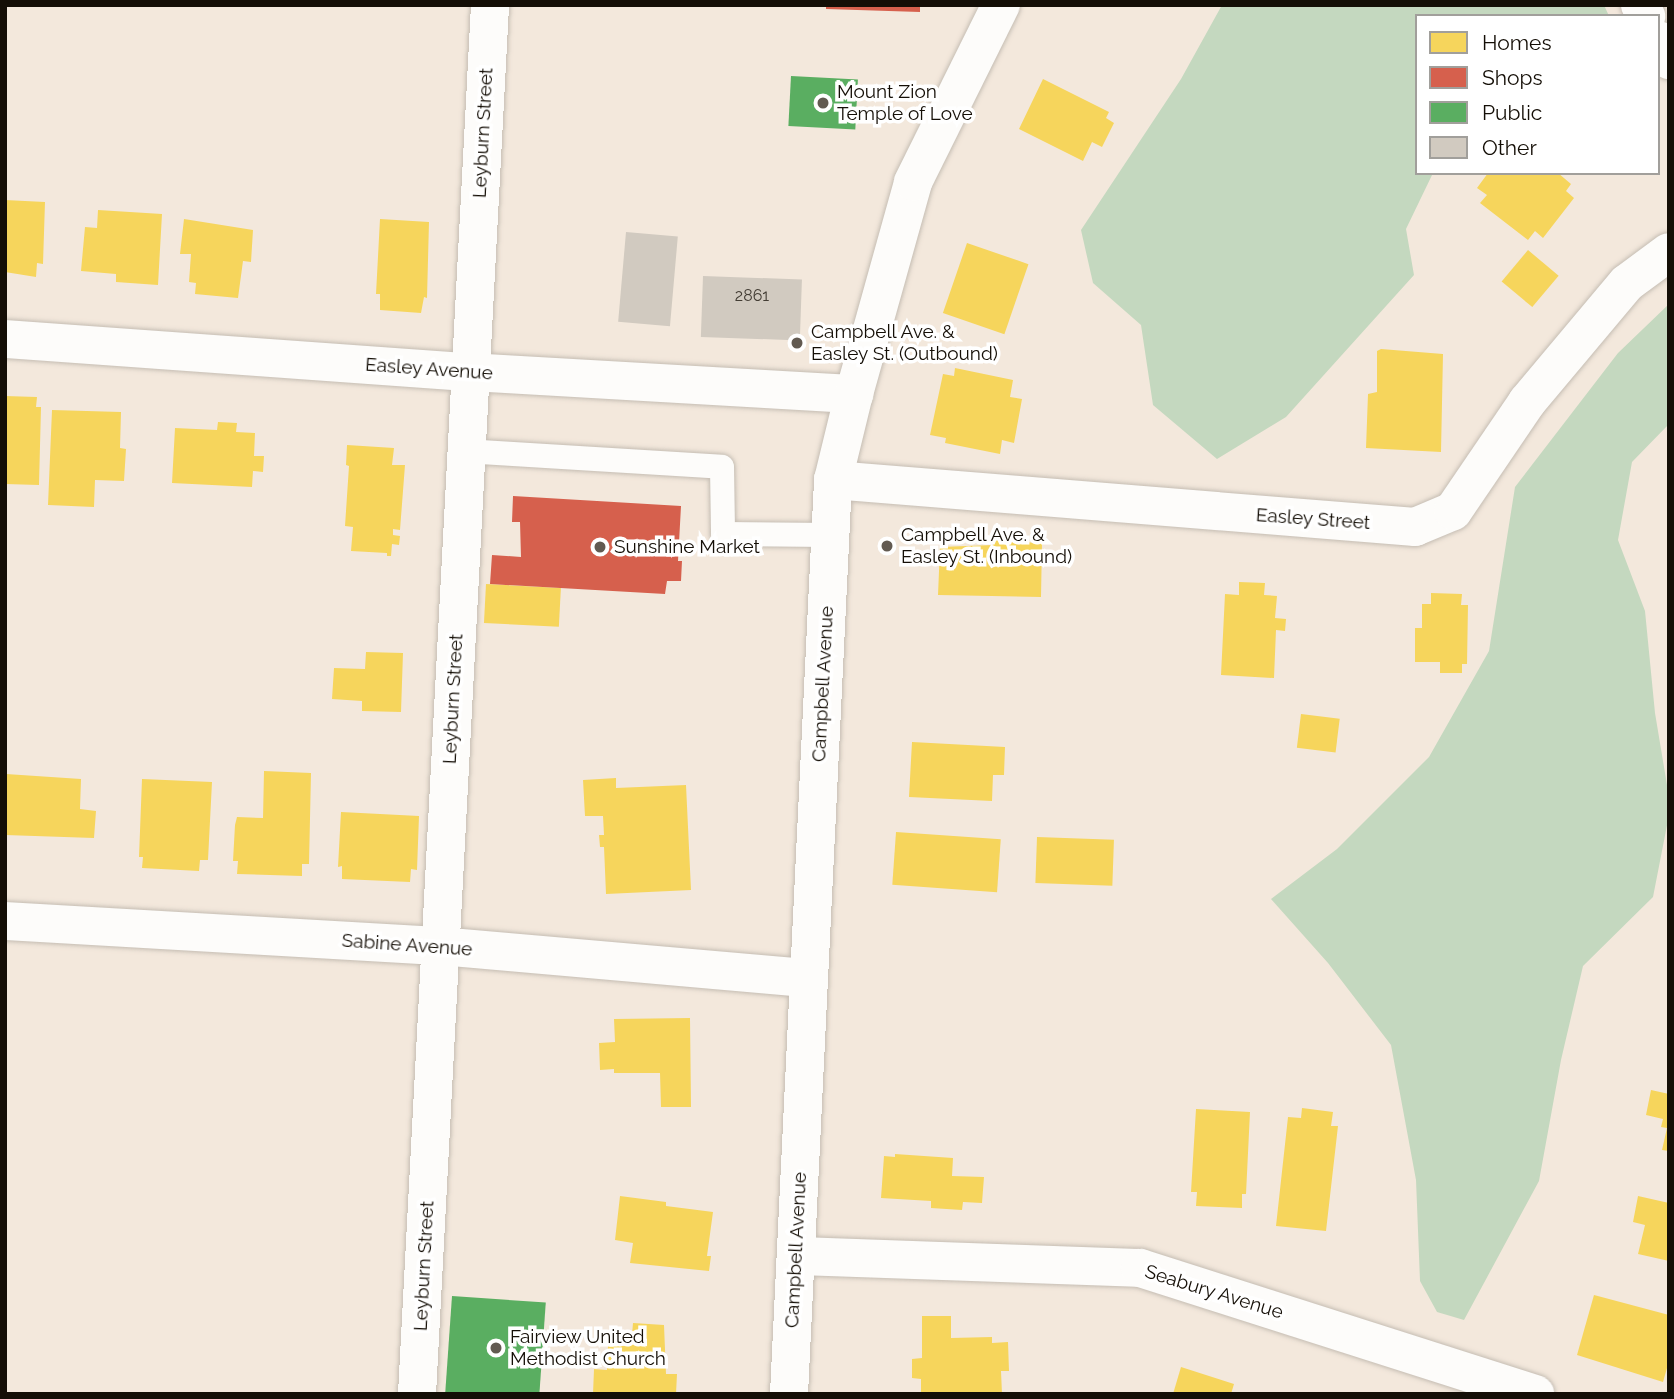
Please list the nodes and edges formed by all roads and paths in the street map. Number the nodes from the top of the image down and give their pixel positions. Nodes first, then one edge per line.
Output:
1 (490, 5) edge
2 (1001, 5) edge
3 (1660, 44) edge
4 (1669, 60) edge
5 (1669, 252) edge
6 (5, 339) edge
7 (469, 372) junction
8 (854, 394) junction
9 (464, 451) junction
10 (833, 480) junction
11 (830, 536) junction
12 (5, 920) edge
13 (440, 946) junction
14 (807, 978) junction
15 (797, 1256) junction
16 (417, 1394) edge
17 (789, 1394) edge
18 (1535, 1394) edge

1 - 7 street, Leyburn Street
2 - 8 street, Campbell Avenue
3 - 4 street
5 - 10 street, Easley Street
6 - 7 street, Easley Avenue
7 - 8 street, Easley Avenue
7 - 9 street, Leyburn Street
8 - 10 street, Campbell Avenue
9 - 11 lane
9 - 13 street, Leyburn Street
10 - 11 street, Campbell Avenue
11 - 14 street, Campbell Avenue
12 - 13 street, Sabine Avenue
13 - 14 street, Sabine Avenue
13 - 16 street, Leyburn Street
14 - 15 street, Campbell Avenue
15 - 17 street, Campbell Avenue
15 - 18 street, Seabury Avenue

